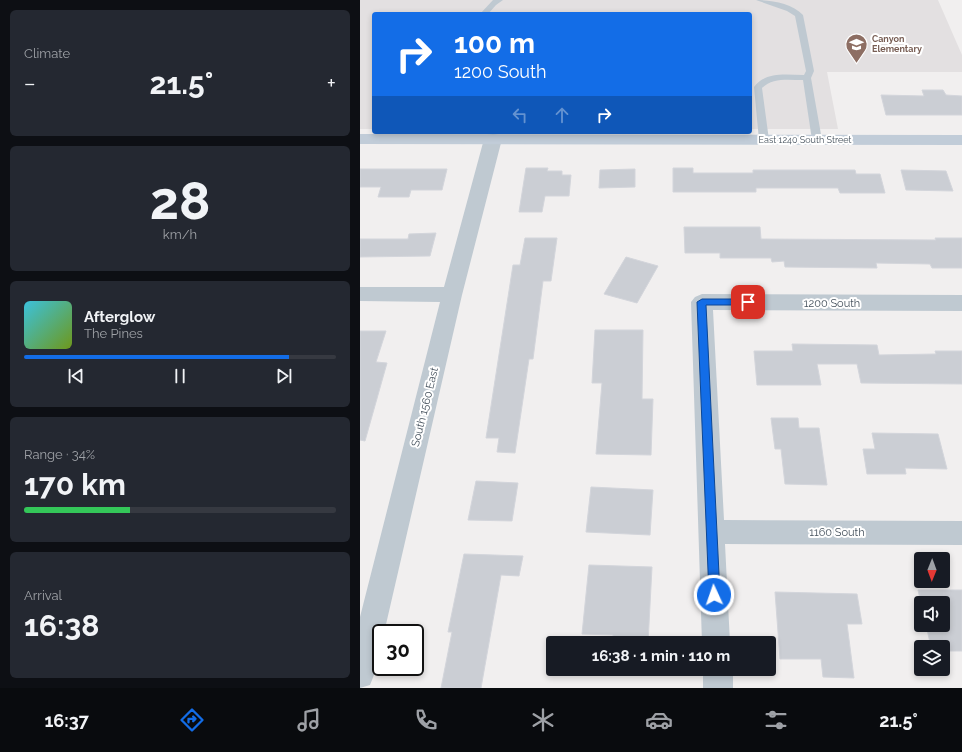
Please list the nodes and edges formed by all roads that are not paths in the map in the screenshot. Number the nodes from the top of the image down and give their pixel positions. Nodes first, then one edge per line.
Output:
1 (499, 0) edge
2 (760, 0) edge
3 (486, 12) edge
4 (807, 78) junction
5 (447, 136) edge
6 (523, 136) edge
7 (360, 139) edge
8 (493, 139) junction
9 (764, 140) junction
10 (817, 140) junction
11 (962, 140) edge
12 (360, 294) edge
13 (452, 295) junction
14 (962, 303) edge
15 (712, 532) junction
16 (962, 533) edge
17 (716, 636) edge
18 (360, 675) edge
19 (718, 676) edge
20 (718, 688) edge

1 - 3 lane
2 - 4 lane
4 - 9 lane
4 - 10 lane
5 - 7 street, East 1240 South Street
5 - 8 street, East 1240 South Street
6 - 8 street, East 1240 South Street
6 - 9 street, East 1240 South Street
8 - 13 street, South 1560 East
9 - 10 street, East 1240 South Street
10 - 11 street, East 1240 South Street
12 - 13 street
13 - 18 street, South 1560 East
14 - 15 street, 1200 South
15 - 16 street, 1160 South
15 - 17 street
19 - 20 street

